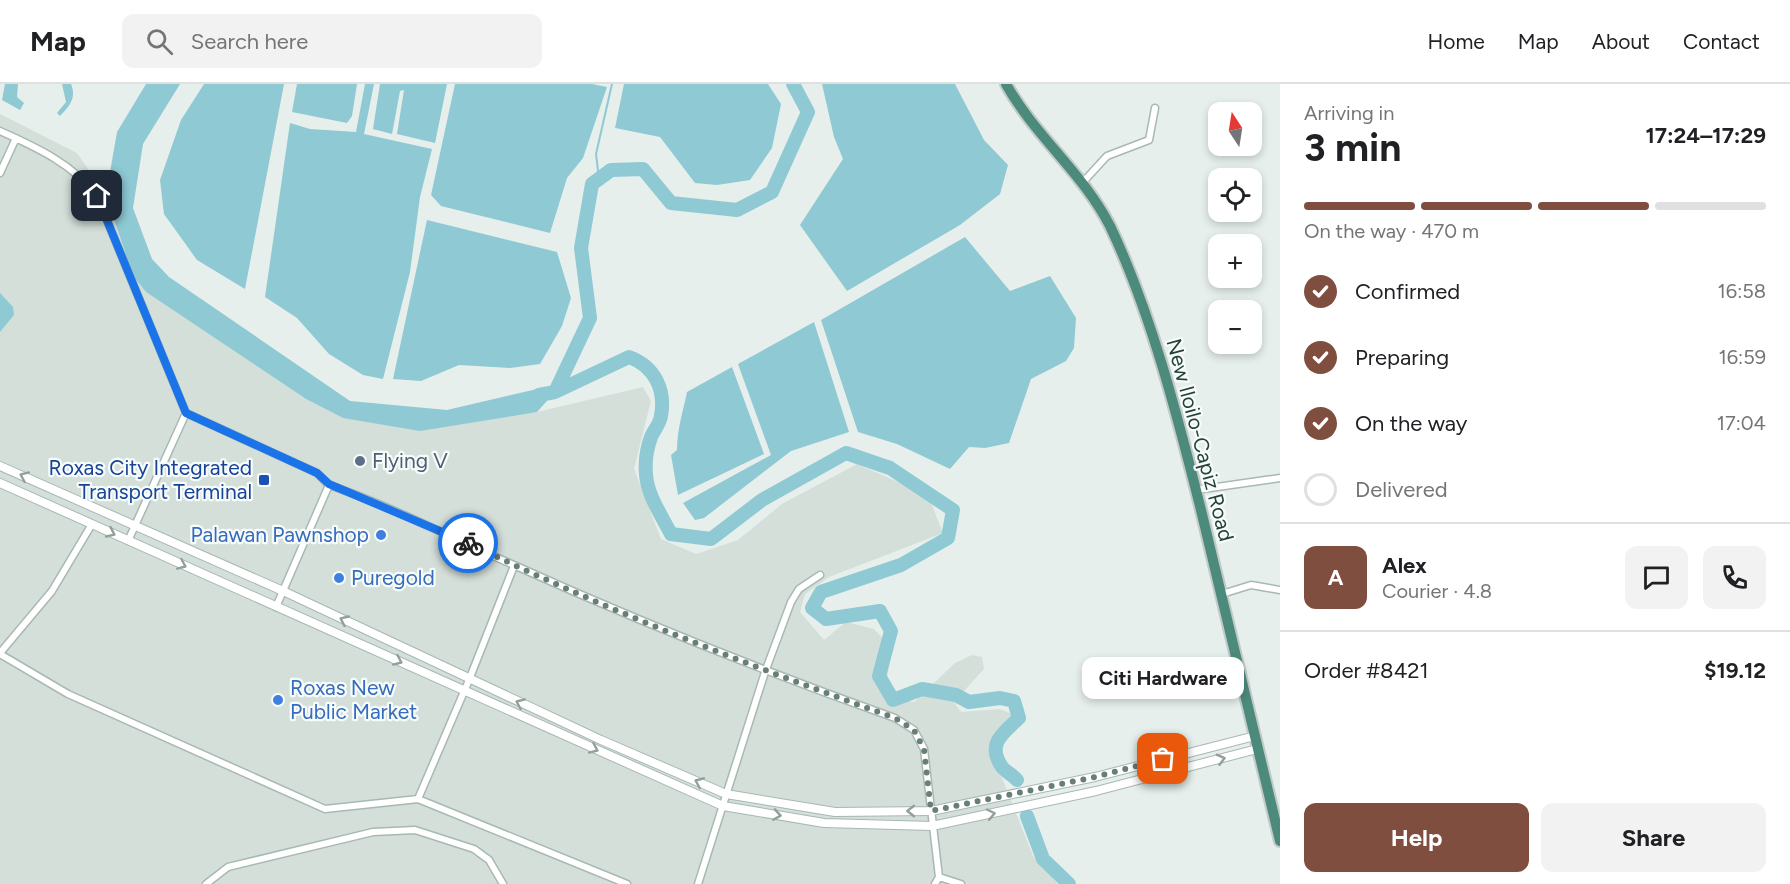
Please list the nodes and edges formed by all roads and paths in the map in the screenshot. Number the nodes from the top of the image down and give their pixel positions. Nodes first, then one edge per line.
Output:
1 (1006, 84) edge
2 (1155, 108) dead end
3 (0, 131) edge
4 (16, 138) junction
5 (0, 173) edge
6 (1084, 181) junction
7 (186, 413) junction
8 (0, 466) edge
9 (1280, 478) edge
10 (0, 483) edge
11 (329, 484) junction
12 (1196, 490) junction
13 (92, 524) junction
14 (135, 525) junction
15 (128, 541) junction
16 (514, 566) junction
17 (820, 575) dead end
18 (1280, 590) edge
19 (283, 591) junction
20 (1222, 594) junction
21 (276, 607) junction
22 (0, 653) edge
23 (765, 672) junction
24 (469, 680) junction
25 (464, 691) junction
26 (1255, 736) junction
27 (1257, 750) junction
28 (726, 794) junction
29 (418, 799) junction
30 (723, 806) junction
31 (931, 811) junction
32 (932, 826) junction
33 (1280, 841) edge
34 (939, 877) junction
35 (206, 884) edge
36 (502, 884) edge
37 (627, 884) edge
38 (698, 884) edge
39 (935, 884) edge
40 (961, 884) edge

1 - 6 highway, New Iloilo-Capiz Road
2 - 6 street
3 - 4 street
4 - 5 street
4 - 7 street
6 - 12 highway, New Iloilo-Capiz Road
7 - 11 street
7 - 14 street
14 -> 8 street
9 - 12 street
10 - 13 street
11 - 16 street
11 - 19 street
12 - 20 highway, New Iloilo-Capiz Road
13 -> 15 street
13 - 22 street
14 - 15 street
14 - 19 street
15 -> 21 street
16 - 23 street
16 - 24 street
17 - 23 street
18 - 20 street
19 - 21 street
24 -> 19 street
20 - 26 highway, New Iloilo-Capiz Road
21 -> 25 street
22 - 29 street
23 - 28 street
23 - 31 street
24 - 25 street
28 -> 24 street
25 - 29 street
25 -> 30 street
26 - 27 highway, New Iloilo-Capiz Road
26 - 31 street
32 -> 27 street
27 - 33 highway, New Iloilo-Capiz Road
28 - 30 street
31 -> 28 street
29 - 37 street
30 -> 32 street
30 - 38 street
31 - 32 street
32 - 34 street
34 - 39 street
34 - 40 street
35 - 36 street

